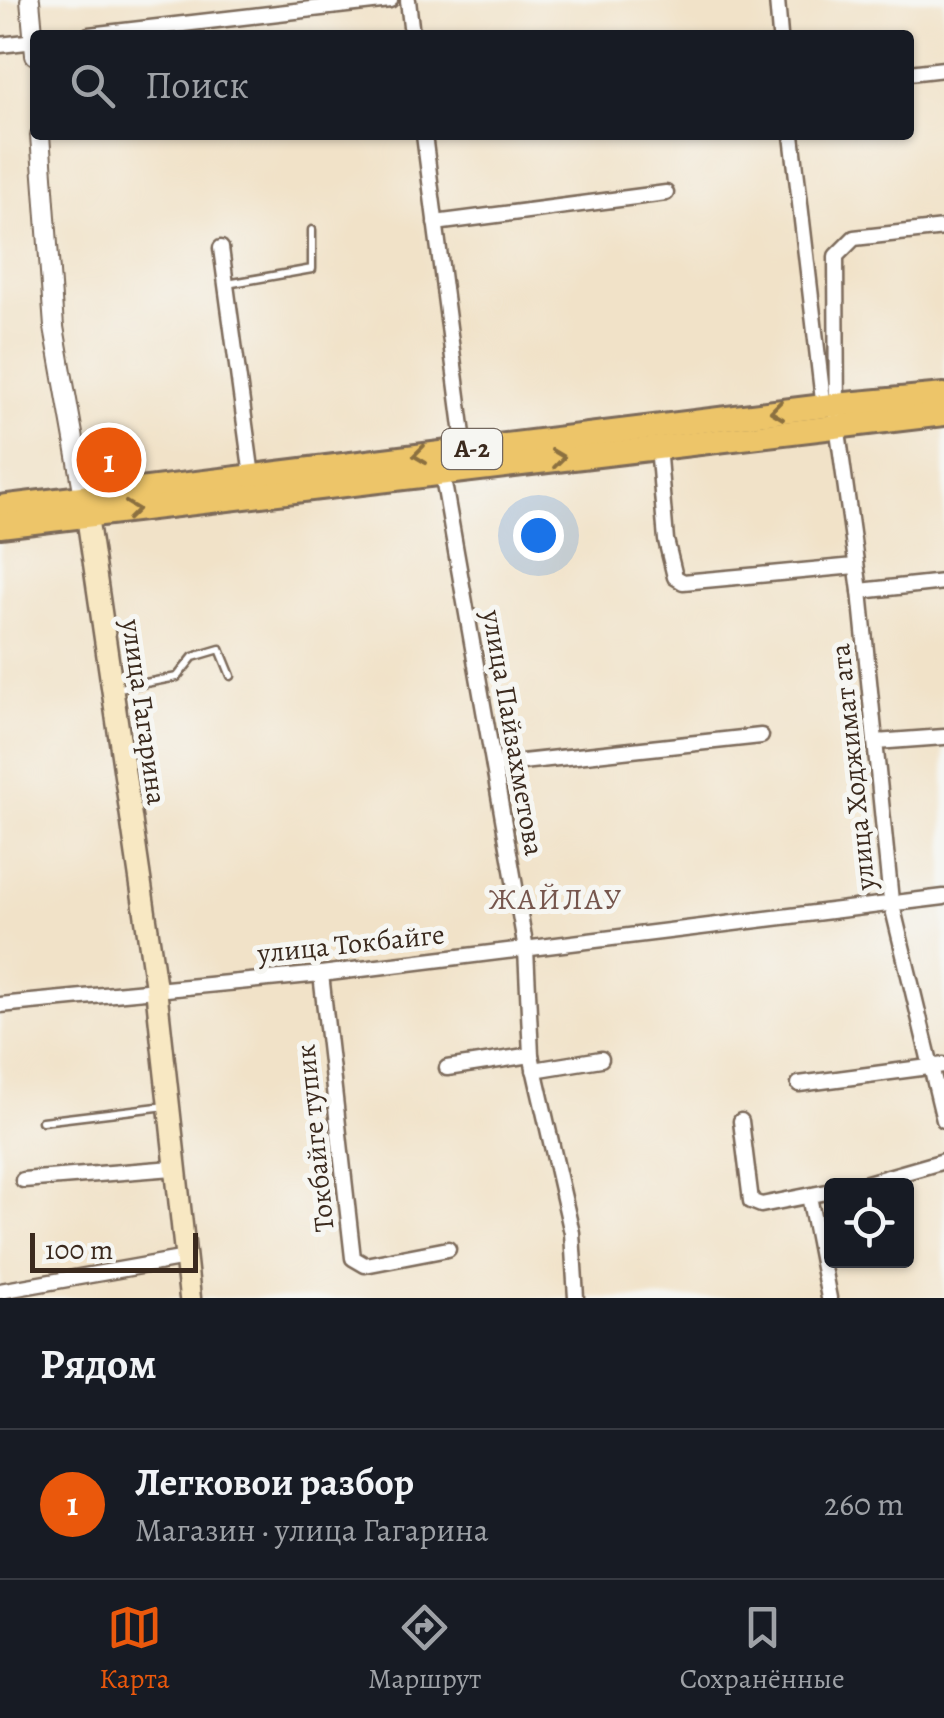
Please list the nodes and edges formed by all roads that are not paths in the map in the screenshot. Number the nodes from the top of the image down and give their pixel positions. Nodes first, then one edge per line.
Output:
1 (30, 0) edge
2 (390, 0) edge
3 (408, 0) edge
4 (776, 0) edge
5 (322, 4) edge
6 (33, 30) edge
7 (127, 30) edge
8 (411, 30) edge
9 (779, 30) edge
10 (30, 41) edge
11 (0, 45) edge
12 (944, 69) edge
13 (914, 72) edge
14 (40, 140) edge
15 (425, 140) edge
16 (793, 140) edge
17 (666, 193) dead end
18 (435, 222) junction
19 (944, 228) edge
20 (312, 230) dead end
21 (221, 248) dead end
22 (226, 284) junction
23 (944, 395) edge
24 (944, 414) edge
25 (831, 415) junction
26 (658, 446) junction
27 (465, 450) junction
28 (442, 472) junction
29 (252, 476) junction
30 (86, 506) junction
31 (0, 507) edge
32 (0, 526) edge
33 (856, 566) junction
34 (944, 582) edge
35 (860, 591) junction
36 (231, 676) dead end
37 (113, 689) junction
38 (761, 736) dead end
39 (944, 737) edge
40 (876, 742) junction
41 (494, 764) junction
42 (944, 897) edge
43 (892, 901) junction
44 (526, 949) junction
45 (321, 974) junction
46 (156, 988) junction
47 (0, 1005) edge
48 (600, 1059) dead end
49 (533, 1062) junction
50 (938, 1066) edge
51 (447, 1068) dead end
52 (799, 1084) dead end
53 (167, 1106) junction
54 (944, 1120) edge
55 (42, 1121) dead end
56 (740, 1121) dead end
57 (944, 1160) edge
58 (173, 1168) junction
59 (884, 1178) edge
60 (23, 1180) dead end
61 (824, 1193) edge
62 (809, 1196) junction
63 (448, 1248) dead end
64 (186, 1258) junction
65 (0, 1291) edge
66 (190, 1298) edge
67 (576, 1298) edge
68 (830, 1298) edge

1 - 6 street
2 - 5 street
3 - 8 street
4 - 9 street
5 - 7 street
10 - 11 street
12 - 13 street
14 - 30 street, улица Гагарина
15 - 18 street
16 - 25 street, улица Ходжимат ата
17 - 18 street
18 - 27 street
19 - 25 street
20 - 22 lane
21 - 22 street
22 - 29 street
23 - 25 highway, A-2
24 - 25 highway, A-2
25 - 26 highway, A-2
25 -> 27 highway, A-2
25 - 33 street, улица Ходжимат ата
28 -> 26 highway, A-2
26 - 33 street
27 -> 29 highway, A-2
30 -> 28 highway, A-2
28 - 41 street, улица Пайзахметова
29 - 30 highway, A-2
30 - 31 highway, A-2
30 - 32 highway, A-2
30 - 37 main road, улица Гагарина
33 - 35 street, улица Ходжимат ата
34 - 35 street
35 - 40 street, улица Ходжимат ата
36 - 37 lane
37 - 46 main road, улица Гагарина
38 - 41 street
39 - 40 street
40 - 43 street, улица Ходжимат ата
41 - 44 street, улица Пайзахметова
42 - 43 street, улица Токбайге
43 - 44 street, улица Токбайге
43 - 50 street, улица Ходжимат ата
44 - 45 street, улица Токбайге
44 - 49 street, улица Пайзахметова
45 - 46 street, улица Токбайге
45 - 63 street, Токбайге тупик
46 - 47 street, улица Токбайге
46 - 53 main road, улица Гагарина
48 - 49 street
49 - 51 street
49 - 67 street, улица Пайзахметова
50 - 52 street
50 - 54 street, улица Ходжимат ата
53 - 55 lane
53 - 58 main road, улица Гагарина
56 - 62 street
57 - 59 street
58 - 60 street
58 - 64 main road, улица Гагарина
61 - 62 street
62 - 68 street
64 - 65 street
64 - 66 main road, улица Гагарина

